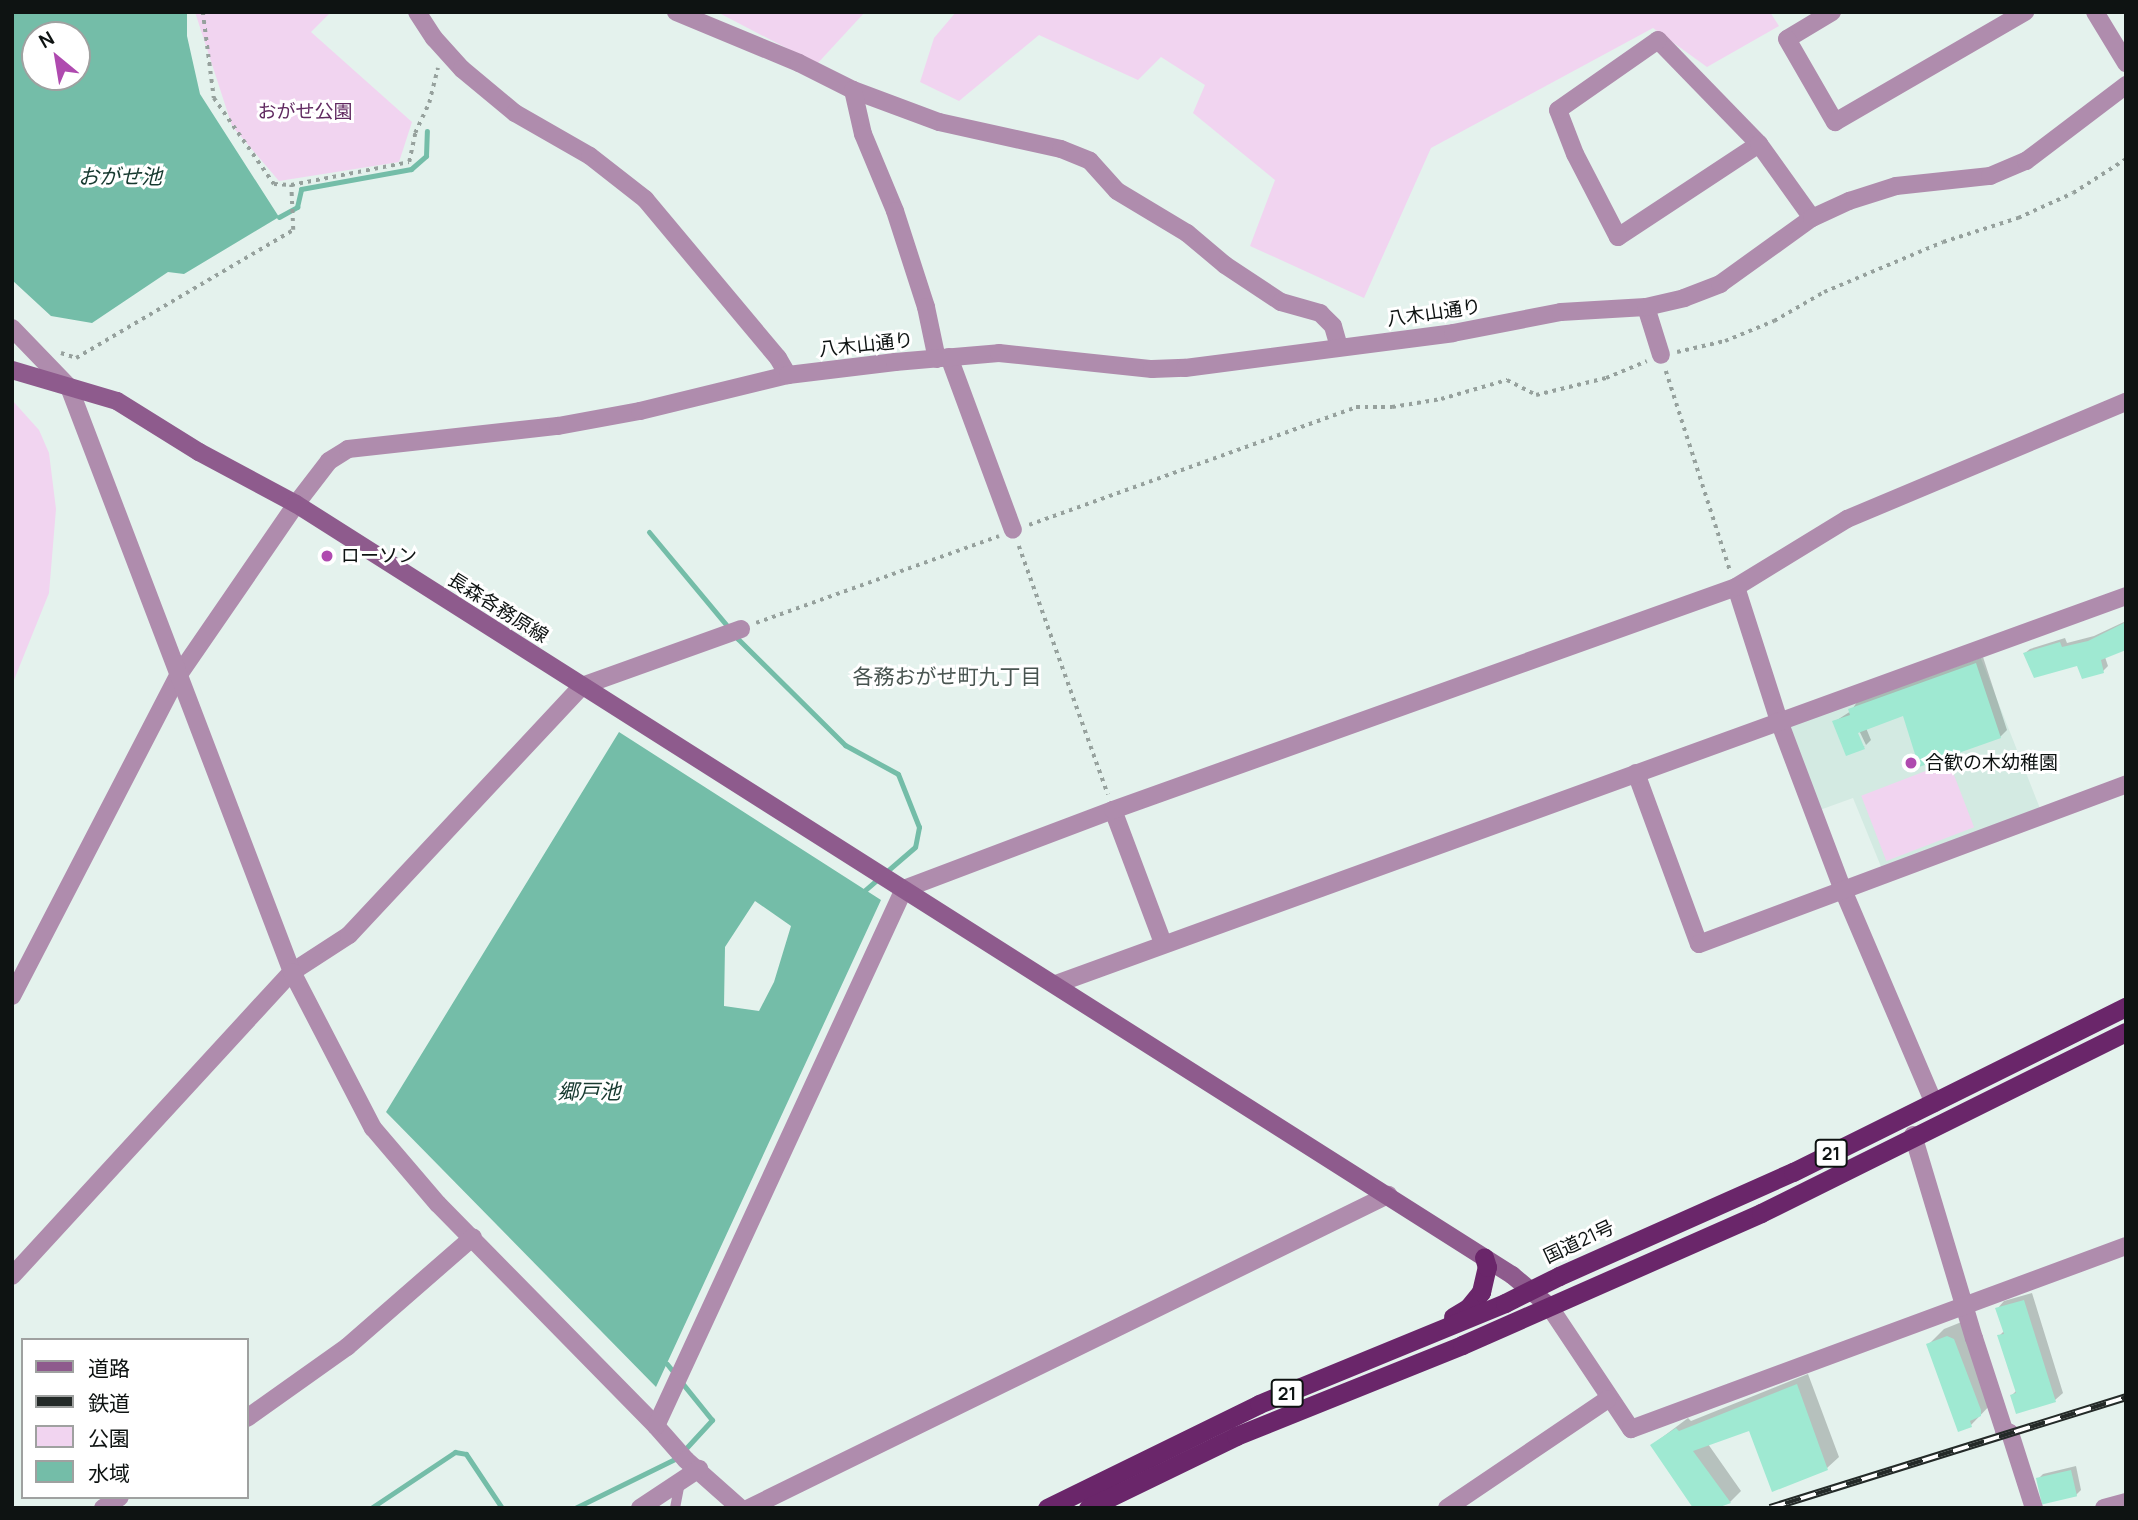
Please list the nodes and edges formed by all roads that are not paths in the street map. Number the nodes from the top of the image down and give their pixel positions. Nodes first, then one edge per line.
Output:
1 (417, 12) edge
2 (676, 12) edge
3 (1832, 12) edge
4 (2025, 12) edge
5 (2095, 12) edge
6 (2126, 62) edge
7 (2126, 85) edge
8 (853, 90) junction
9 (1759, 144) junction
10 (1812, 218) junction
11 (1646, 307) junction
12 (12, 328) edge
13 (1339, 347) junction
14 (1661, 355) road end
15 (943, 358) junction
16 (12, 369) edge
17 (788, 375) junction
18 (69, 387) junction
19 (2126, 402) edge
20 (296, 504) junction
21 (1013, 530) road end
22 (1736, 587) junction
23 (2126, 596) edge
24 (732, 631) road end
25 (178, 677) junction
26 (582, 686) junction
27 (1779, 721) junction
28 (1636, 772) junction
29 (2126, 785) edge
30 (1113, 810) junction
31 (889, 880) junction
32 (1843, 890) junction
33 (1163, 943) junction
34 (292, 972) junction
35 (1056, 984) junction
36 (12, 996) edge
37 (2126, 1007) edge
38 (2126, 1032) edge
39 (1934, 1103) junction
40 (1913, 1135) junction
41 (1388, 1195) junction
42 (473, 1237) junction
43 (2126, 1246) edge
44 (1484, 1257) junction
45 (12, 1276) edge
46 (1533, 1290) junction
47 (1549, 1307) junction
48 (1964, 1307) junction
49 (1417, 1340) junction
50 (1608, 1399) junction
51 (248, 1417) edge
52 (656, 1426) junction
53 (692, 1464) junction
54 (681, 1482) junction
55 (2126, 1502) edge
56 (640, 1508) edge
57 (675, 1508) edge
58 (740, 1508) edge
59 (749, 1508) edge
60 (1047, 1508) edge
61 (1088, 1508) edge
62 (1447, 1508) edge
63 (2034, 1508) edge
64 (2104, 1508) edge

1 - 17 street
2 - 8 street
3 - 4 street
5 - 6 street
7 - 10 street, 八木山通り
8 - 13 street
8 - 15 street
9 - 9 street
9 - 10 street
10 - 11 street, 八木山通り
11 - 13 street, 八木山通り
11 - 14 street
12 - 18 street
13 - 15 street, 八木山通り
15 - 17 street, 八木山通り
15 - 21 street
16 - 18 main road, 長森各務原線
17 - 20 street, 八木山通り
18 - 20 main road, 長森各務原線
18 - 25 street
19 - 22 street
20 - 25 street, 八木山通り
20 - 26 main road, 長森各務原線
22 - 27 street
22 - 30 street
23 - 27 street
24 - 26 street
25 - 34 street
25 - 36 street, 八木山通り
26 - 31 main road, 長森各務原線
26 - 34 street
27 - 28 street
27 - 32 street
28 - 32 street
28 - 33 street
29 - 32 street
30 - 31 street
30 - 33 street
31 - 35 main road, 長森各務原線
31 - 52 street
32 - 39 street
33 - 35 street
34 - 42 street
34 - 45 street
35 - 41 main road, 長森各務原線
37 - 39 highway, 国道21号 / 21
38 - 40 highway, 21
39 - 46 highway, 国道21号 / 21
40 - 47 highway, 21
40 - 48 street
41 - 44 main road, 長森各務原線
41 - 59 street
42 - 51 street
42 - 52 street
43 - 48 street
44 - 46 main road, 長森各務原線
44 - 49 highway
46 - 47 main road, 長森各務原線
46 - 49 highway, 国道21号 / 21
47 - 50 street
47 - 61 highway, 21
48 - 50 street
48 - 63 street
49 - 60 highway, 国道21号 / 21
50 - 62 street
52 - 53 street
53 - 54 street
53 - 58 street
54 - 56 street
54 - 57 lane
55 - 64 street

